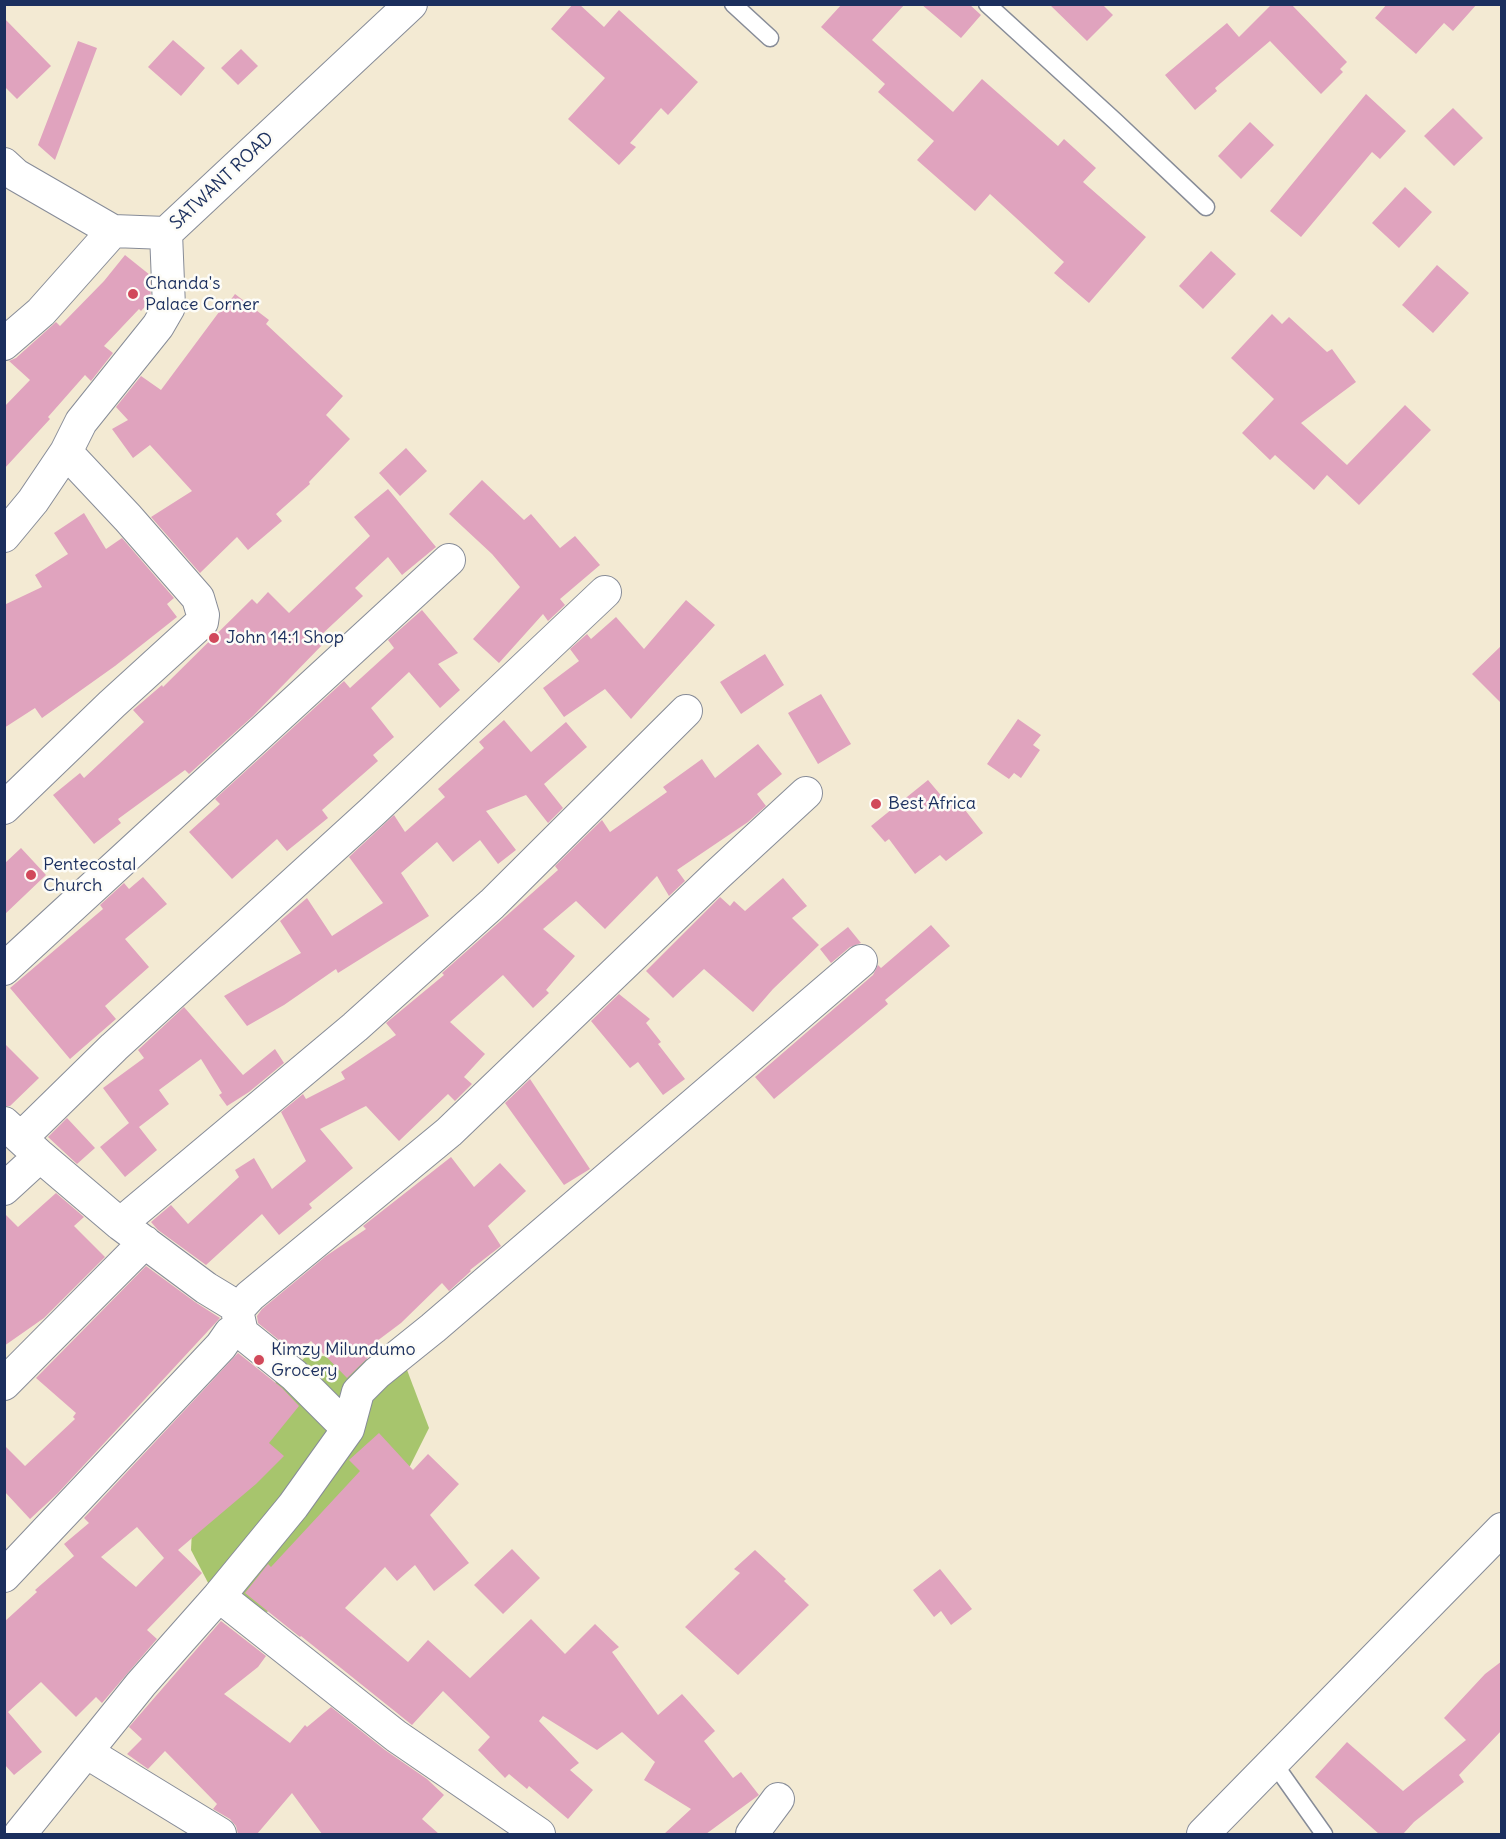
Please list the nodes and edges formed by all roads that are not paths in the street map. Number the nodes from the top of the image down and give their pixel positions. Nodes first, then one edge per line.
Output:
1 (411, 4) edge
2 (733, 4) edge
3 (987, 4) edge
4 (770, 39) dead end
5 (8, 173) edge
6 (1206, 207) dead end
7 (112, 231) junction
8 (166, 233) junction
9 (4, 344) edge
10 (66, 452) junction
11 (4, 536) edge
12 (449, 560) dead end
13 (605, 592) dead end
14 (686, 711) dead end
15 (806, 793) dead end
16 (4, 808) edge
17 (861, 961) dead end
18 (4, 969) edge
19 (22, 1139) edge
20 (4, 1189) edge
21 (120, 1224) junction
22 (145, 1242) junction
23 (241, 1321) junction
24 (4, 1384) edge
25 (348, 1429) junction
26 (1502, 1529) edge
27 (4, 1575) edge
28 (219, 1596) junction
29 (86, 1752) junction
30 (1274, 1762) junction
31 (778, 1799) dead end
32 (20, 1834) edge
33 (220, 1834) edge
34 (539, 1834) edge
35 (752, 1834) edge
36 (1203, 1834) edge
37 (1324, 1834) edge

1 - 8 street, SATWANT ROAD
2 - 4 lane
3 - 6 lane
5 - 7 street, SATWANT ROAD
7 - 8 street, SATWANT ROAD
7 - 9 street
8 - 10 street
10 - 11 street
10 - 16 street
12 - 18 street
13 - 19 street
14 - 21 street
15 - 23 street
17 - 25 street
19 - 20 street
19 - 21 street
21 - 22 street
22 - 23 street
22 - 24 street
23 - 25 street
23 - 27 street
25 - 28 street
26 - 30 street
28 - 29 street
28 - 34 street
29 - 32 street
29 - 33 street
30 - 36 street
30 - 37 lane
31 - 35 street

